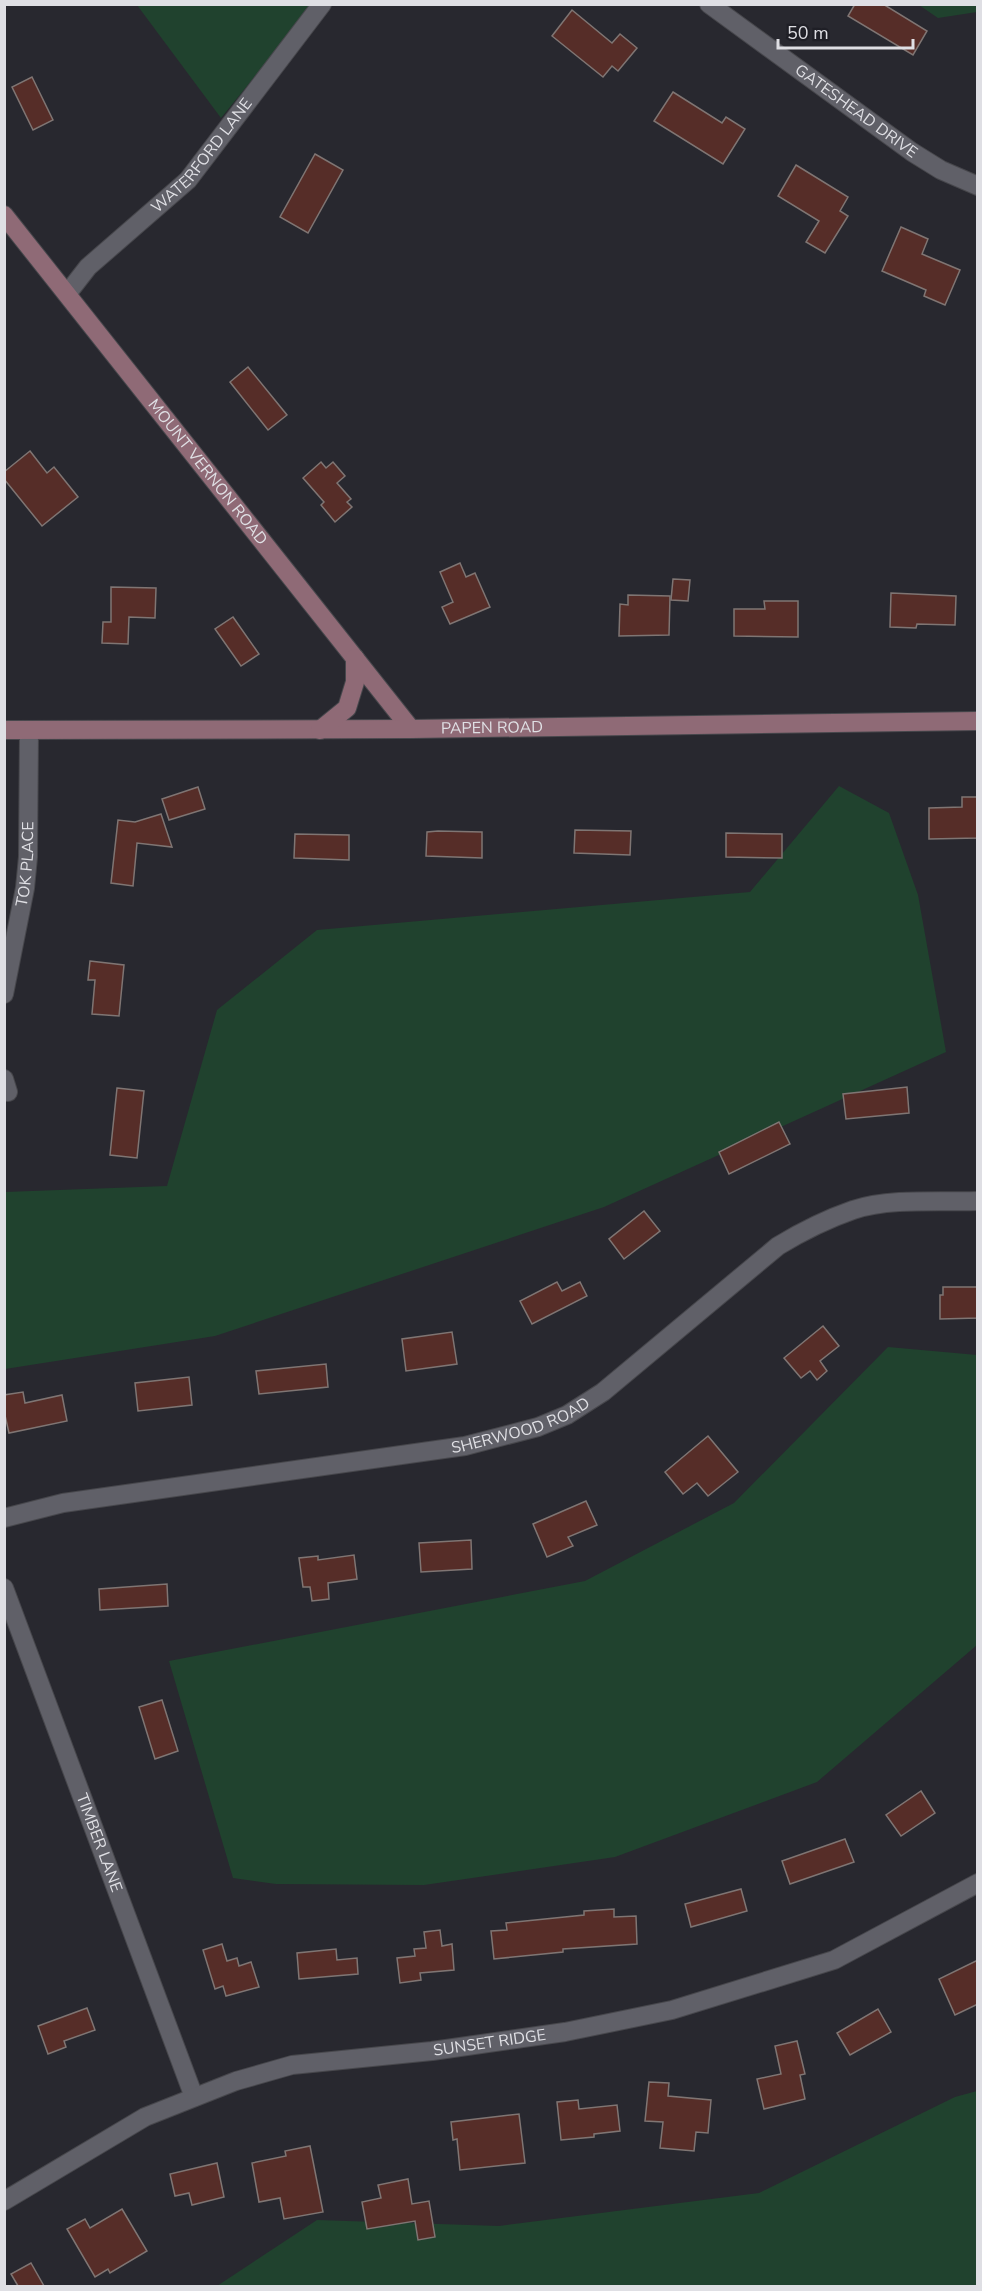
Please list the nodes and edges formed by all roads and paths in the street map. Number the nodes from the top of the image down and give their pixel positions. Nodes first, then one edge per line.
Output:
1 (322, 4) edge
2 (710, 4) edge
3 (978, 186) edge
4 (4, 215) edge
5 (67, 294) junction
6 (355, 658) junction
7 (978, 721) edge
8 (411, 729) junction
9 (4, 730) edge
10 (29, 730) junction
11 (320, 730) junction
12 (4, 994) edge
13 (978, 1201) edge
14 (4, 1518) edge
15 (4, 1588) edge
16 (978, 1883) edge
17 (194, 2097) junction
18 (4, 2201) edge

1 - 5 street, WATERFORD LANE
2 - 3 street, GATESHEAD DRIVE
4 - 5 street, MOUNT VERNON ROAD
5 - 6 street, MOUNT VERNON ROAD
6 - 8 street, MOUNT VERNON ROAD
6 - 11 street
7 - 8 street, PAPEN ROAD
8 - 11 street, PAPEN ROAD
9 - 10 street, PAPEN ROAD
10 - 11 street, PAPEN ROAD
10 - 12 street, TOK PLACE
13 - 14 street, SHERWOOD ROAD
15 - 17 street, TIMBER LANE
16 - 17 street, SUNSET RIDGE
17 - 18 street, SUNSET RIDGE

